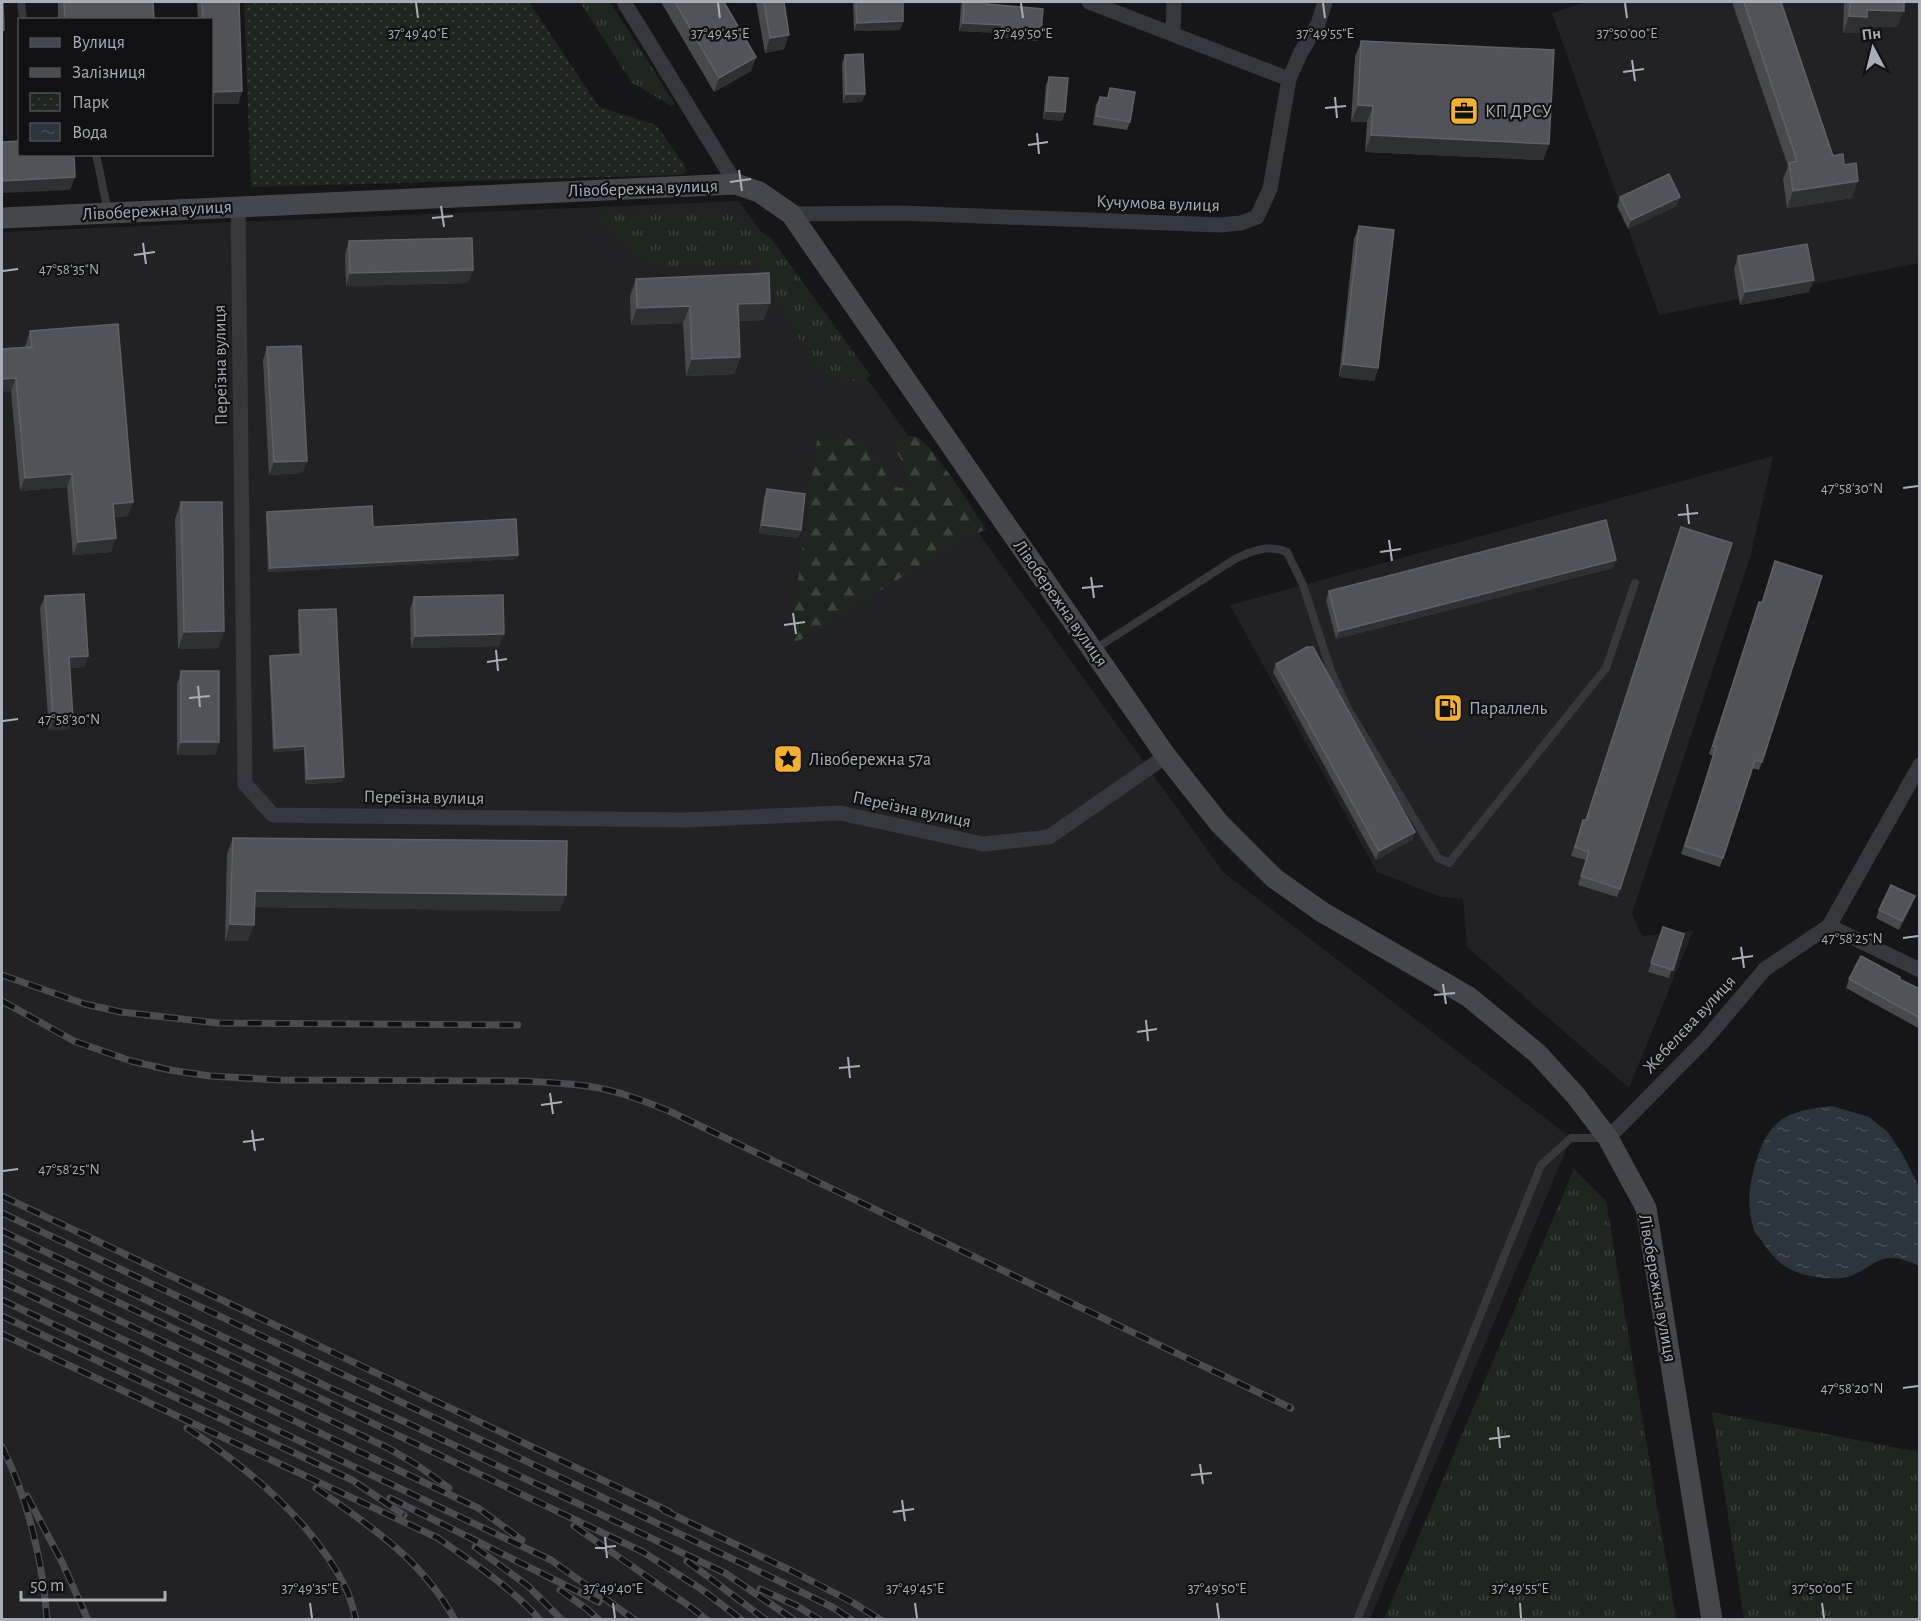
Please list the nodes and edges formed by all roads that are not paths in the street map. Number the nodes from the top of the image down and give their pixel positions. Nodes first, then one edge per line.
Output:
1 (21, 2) edge
2 (624, 2) edge
3 (1089, 2) edge
4 (1174, 2) edge
5 (1325, 2) edge
6 (23, 18) edge
7 (1173, 33) junction
8 (1289, 80) junction
9 (96, 156) edge
10 (736, 184) junction
11 (238, 206) junction
12 (109, 213) junction
13 (791, 214) junction
14 (2, 218) edge
15 (1635, 583) dead end
16 (1094, 650) junction
17 (1166, 756) junction
18 (1920, 765) edge
19 (1829, 926) junction
20 (1920, 970) edge
21 (1608, 1138) junction
22 (1357, 1620) edge
23 (1712, 1620) edge

1 - 6 lane
2 - 10 street
3 - 7 street
4 - 7 street
5 - 8 street, Кучумова вулиця
7 - 8 street
8 - 13 street, Кучумова вулиця
9 - 12 lane
10 - 11 main road, Лівобережна вулиця
10 - 13 main road, Лівобережна вулиця
11 - 12 main road, Лівобережна вулиця
11 - 17 street, Переїзна вулиця
12 - 14 main road, Лівобережна вулиця
13 - 16 main road, Лівобережна вулиця
15 - 16 lane
16 - 17 main road, Лівобережна вулиця
17 - 21 main road, Лівобережна вулиця
18 - 19 street, Жебелєва вулиця
19 - 20 street
19 - 21 street, Жебелєва вулиця
21 - 22 lane
21 - 23 main road, Лівобережна вулиця

